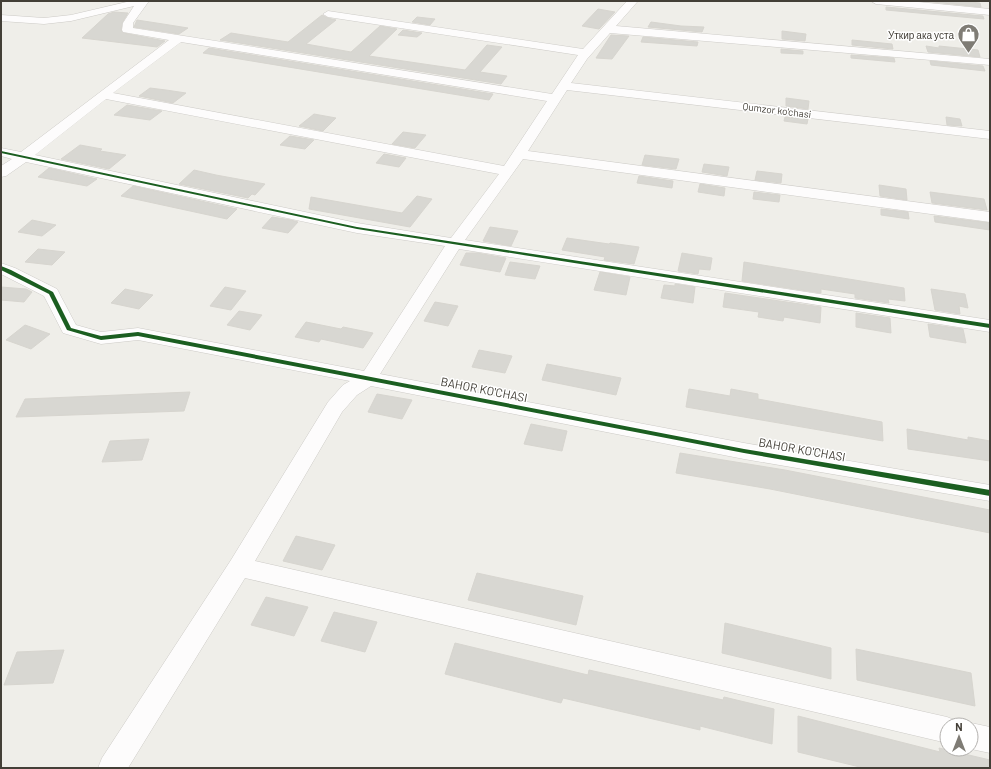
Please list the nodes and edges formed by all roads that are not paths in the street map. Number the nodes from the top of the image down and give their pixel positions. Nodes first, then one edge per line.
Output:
1 (144, 1) edge
2 (633, 1) edge
3 (876, 1) edge
4 (990, 12) edge
5 (328, 14) dead end
6 (1, 18) edge
7 (607, 29) junction
8 (178, 39) junction
9 (586, 53) junction
10 (990, 62) edge
11 (564, 86) junction
12 (103, 95) junction
13 (556, 98) junction
14 (990, 135) edge
15 (1, 152) edge
16 (519, 154) junction
17 (24, 157) junction
18 (508, 171) junction
19 (1, 173) edge
20 (990, 217) edge
21 (455, 243) junction
22 (1, 268) edge
23 (990, 326) edge
24 (368, 379) junction
25 (990, 493) edge
26 (239, 567) junction
27 (939, 728) edge
28 (979, 738) edge
29 (990, 740) edge
30 (112, 768) edge

1 - 6 street
1 - 8 street
2 - 7 street
3 - 4 street
5 - 9 street
7 - 9 street
7 - 10 street
8 - 12 street
8 - 13 street
9 - 11 street
11 - 13 street
11 - 14 street, Qumzor ko'chasi
12 - 17 street
12 - 18 street
13 - 16 street
15 - 17 street
16 - 18 street
16 - 20 street
17 - 19 street
17 - 21 street
18 - 21 street
21 - 23 street
21 - 24 street
22 - 24 street, BAHOR KO'CHASI
24 - 25 street, BAHOR KO'CHASI
24 - 26 street
26 - 27 street
26 - 30 street
28 - 29 street

